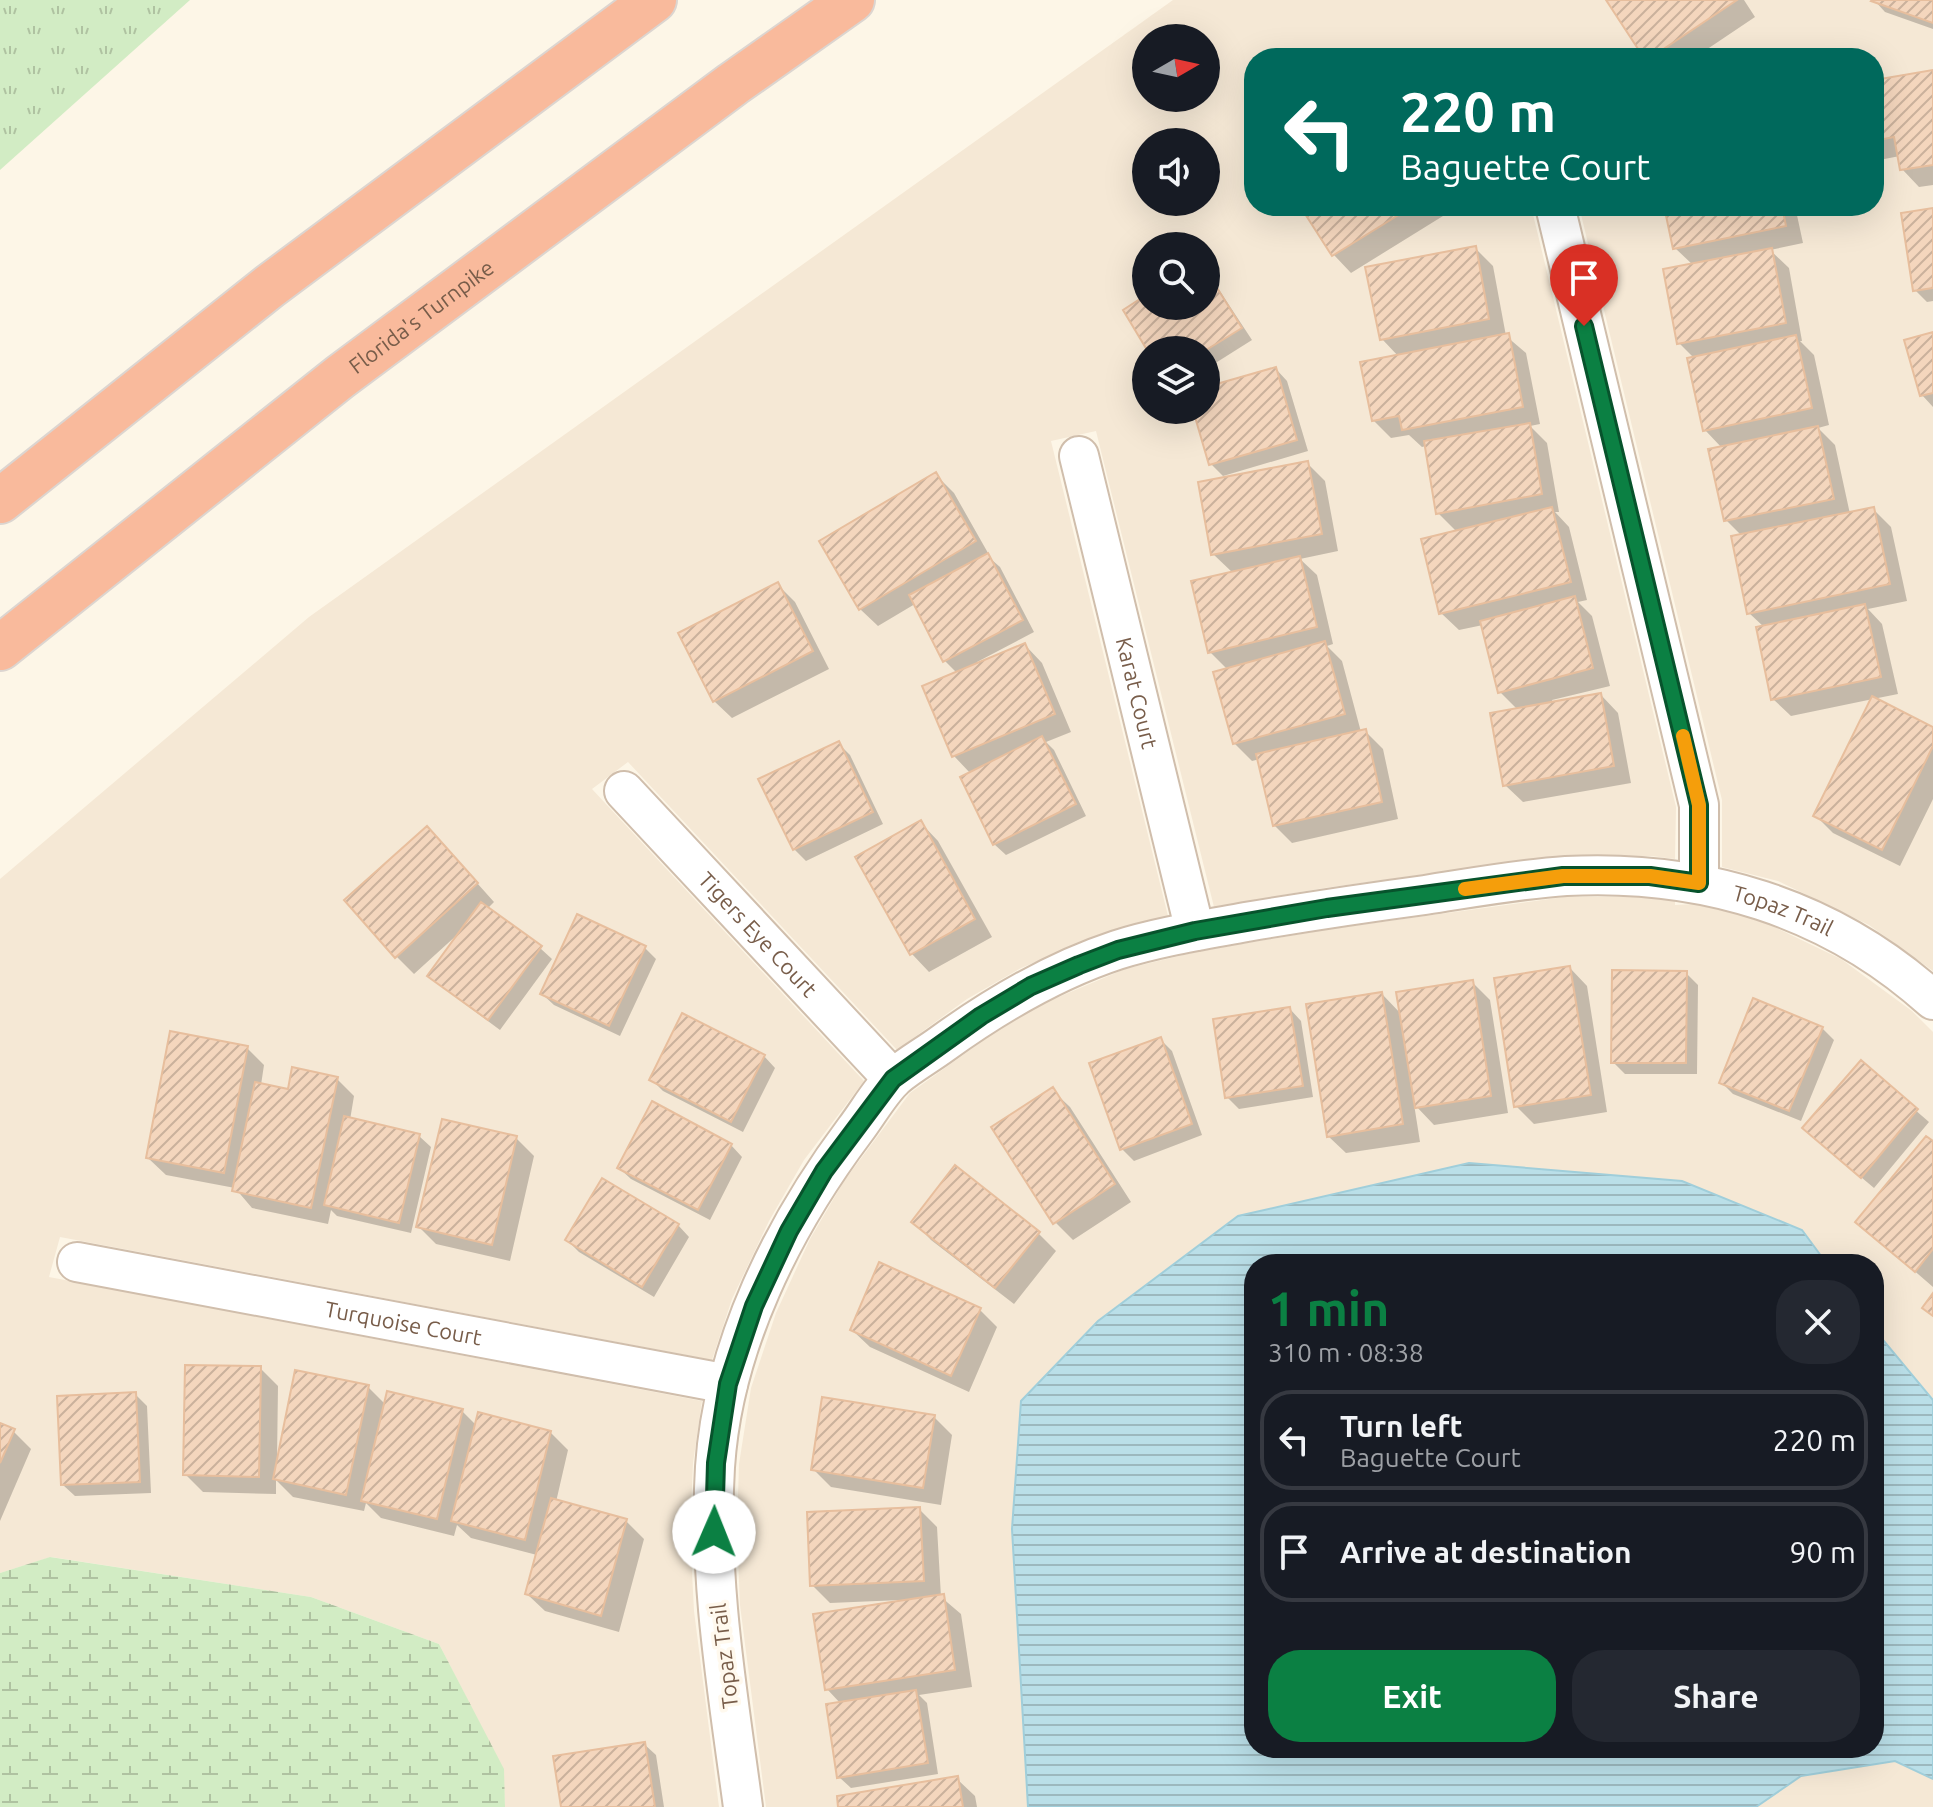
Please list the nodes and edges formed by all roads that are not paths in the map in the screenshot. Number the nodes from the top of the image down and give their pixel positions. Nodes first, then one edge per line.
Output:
1 (654, 0) edge
2 (852, 0) edge
3 (1557, 216) edge
4 (1079, 456) dead end
5 (0, 501) edge
6 (0, 648) edge
7 (624, 791) dead end
8 (1699, 883) junction
9 (1195, 931) junction
10 (1933, 1000) edge
11 (893, 1079) junction
12 (77, 1262) dead end
13 (728, 1384) junction
14 (743, 1807) edge

1 - 5 highway
2 - 6 highway, Florida's Turnpike
3 - 8 street
4 - 9 street, Karat Court
7 - 11 street, Tigers Eye Court
8 - 9 street, Topaz Trail
8 - 10 street, Topaz Trail
9 - 11 street, Topaz Trail
11 - 13 street, Topaz Trail
12 - 13 street, Turquoise Court
13 - 14 street, Topaz Trail

